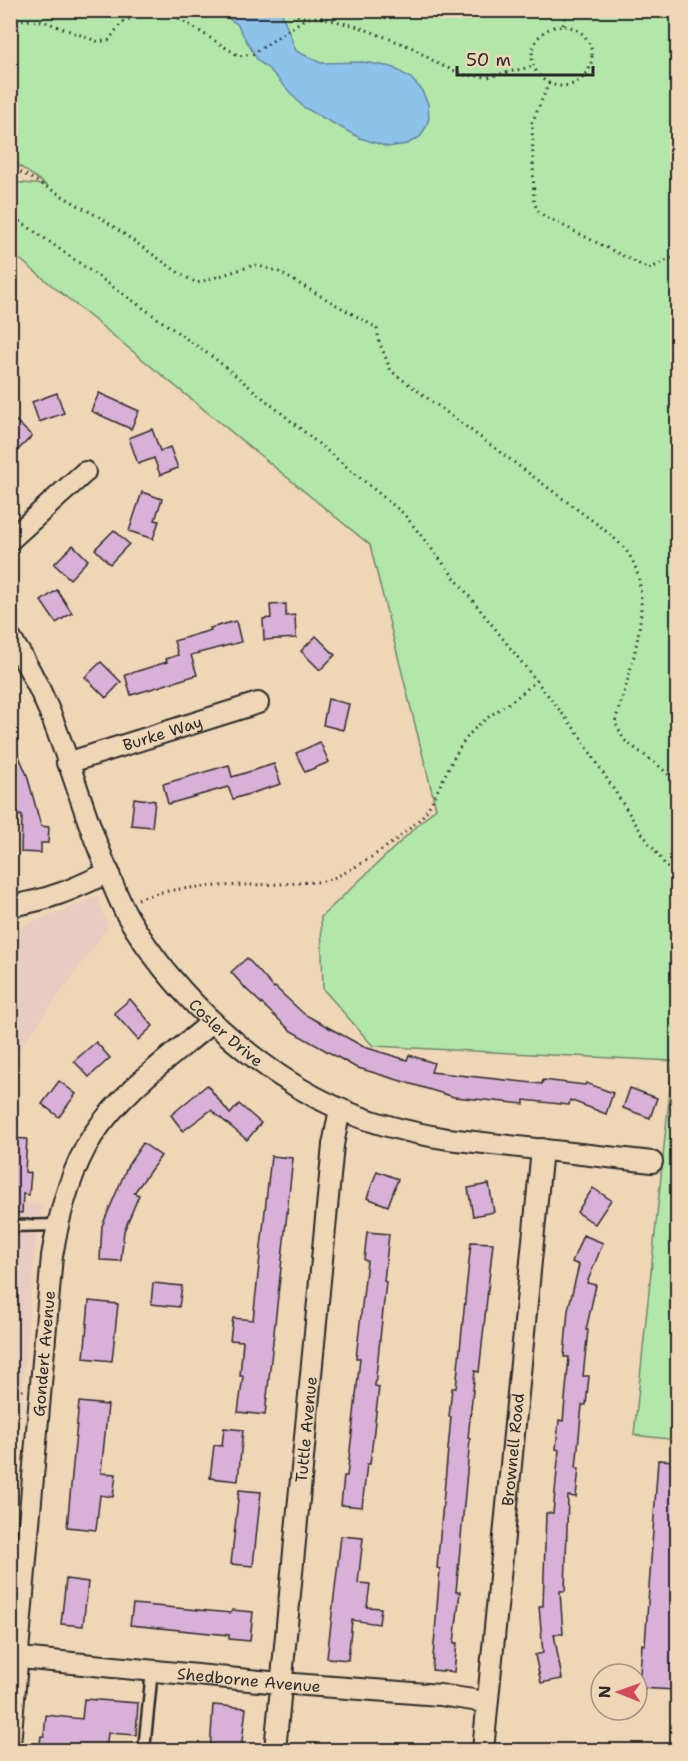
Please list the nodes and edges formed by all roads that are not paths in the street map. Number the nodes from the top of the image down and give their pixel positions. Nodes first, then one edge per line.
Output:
1 (85, 472) dead end
2 (10, 540) edge
3 (10, 638) edge
4 (258, 703) dead end
5 (67, 763) junction
6 (109, 872) junction
7 (10, 906) edge
8 (212, 1022) junction
9 (340, 1109) junction
10 (542, 1149) junction
11 (652, 1162) dead end
12 (57, 1225) junction
13 (10, 1226) edge
14 (14, 1657) edge
15 (152, 1670) junction
16 (280, 1683) junction
17 (486, 1702) junction
18 (10, 1745) edge
19 (144, 1750) edge
20 (275, 1750) edge
21 (483, 1750) edge

1 - 2 street
3 - 5 street, Cosler Drive
4 - 5 street, Burke Way
5 - 6 street, Cosler Drive
6 - 7 street
6 - 8 street, Cosler Drive
8 - 9 street, Cosler Drive
8 - 12 street, Gondert Avenue
9 - 10 street, Cosler Drive
9 - 16 street, Tuttle Avenue
10 - 11 street, Cosler Drive
10 - 17 street, Brownell Road
12 - 13 lane
12 - 14 street, Gondert Avenue
14 - 15 street, Shedborne Avenue
14 - 18 street, Gondert Avenue
15 - 16 street, Shedborne Avenue
15 - 19 lane
16 - 17 street, Shedborne Avenue
16 - 20 street, Tuttle Avenue
17 - 21 street, Brownell Road

